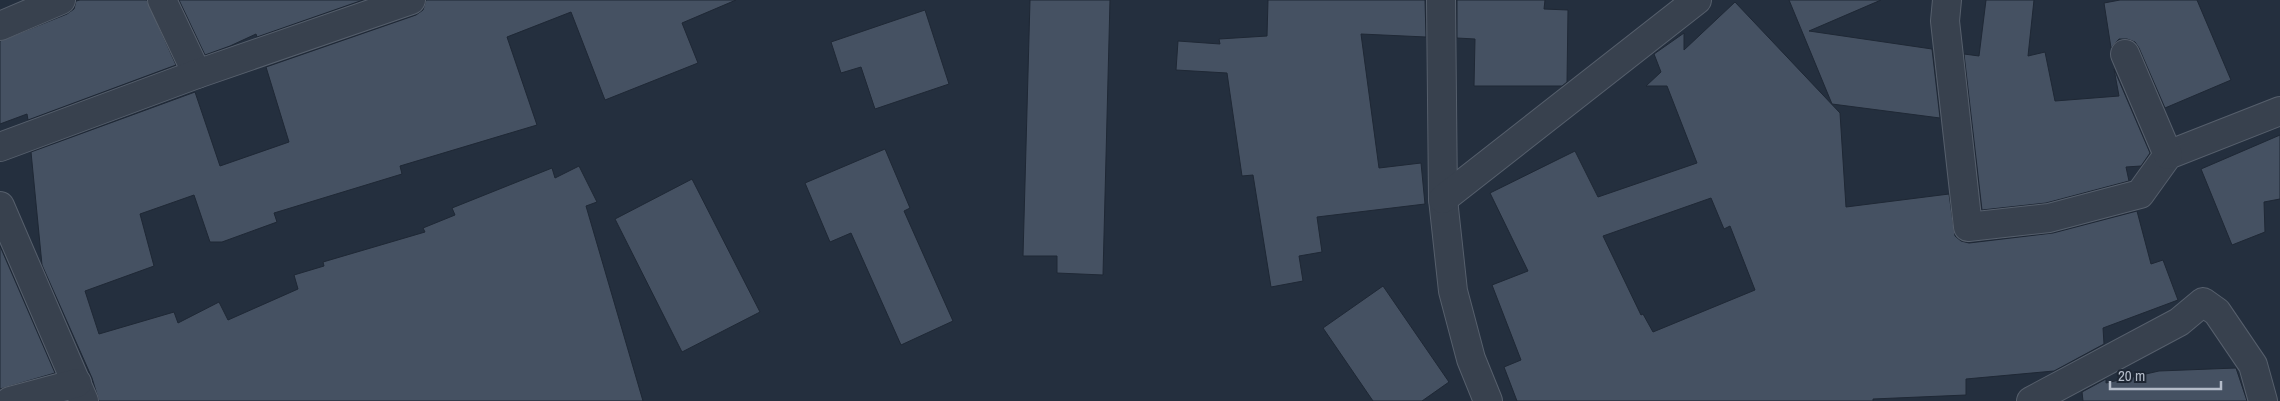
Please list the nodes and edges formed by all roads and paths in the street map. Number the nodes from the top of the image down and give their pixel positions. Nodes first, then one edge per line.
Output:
1 (61, 0) edge
2 (411, 0) edge
3 (1441, 0) edge
4 (1696, 0) edge
5 (1947, 0) edge
6 (163, 1) edge
7 (0, 26) edge
8 (2125, 54) dead end
9 (197, 74) junction
10 (2280, 111) edge
11 (0, 147) edge
12 (2168, 155) junction
13 (1443, 199) junction
14 (0, 206) edge
15 (80, 392) edge
16 (10, 401) edge
17 (1488, 401) edge
18 (2031, 401) edge
19 (2263, 401) edge

1 - 7 street
2 - 9 street
3 - 13 street
4 - 13 street
5 - 12 street
6 - 9 street
8 - 12 street
9 - 11 street
10 - 12 street
13 - 17 street
14 - 15 street
15 - 16 street
18 - 19 street

